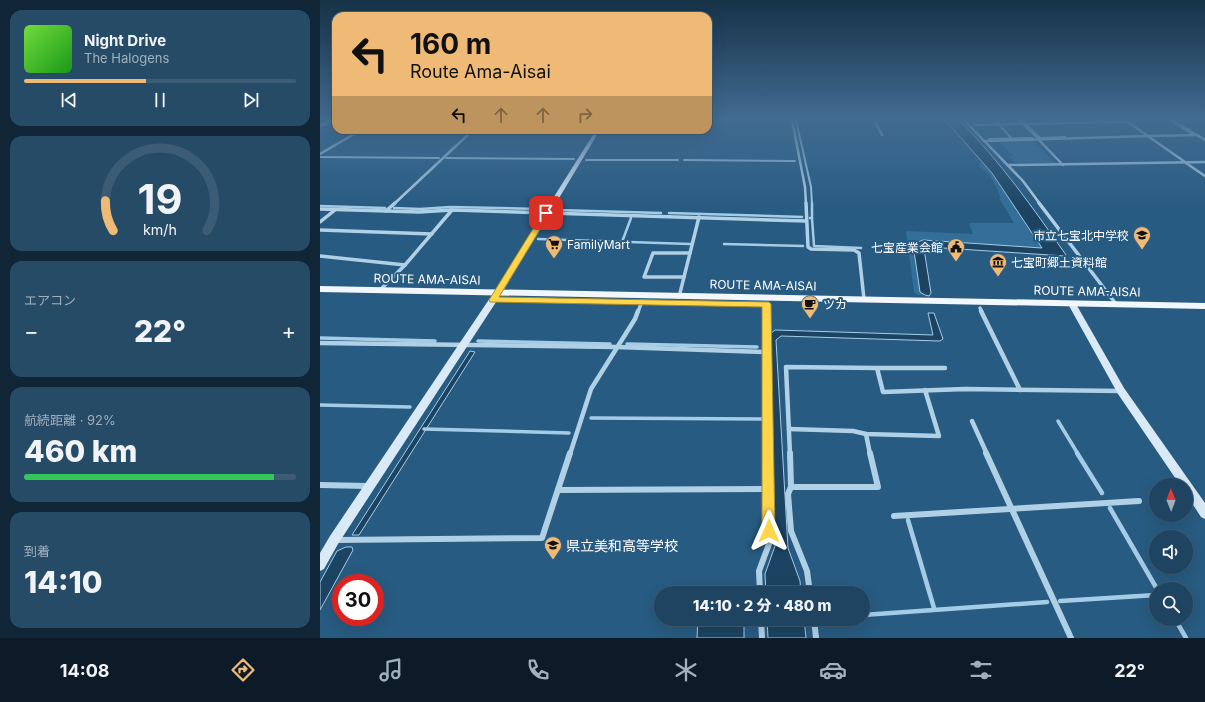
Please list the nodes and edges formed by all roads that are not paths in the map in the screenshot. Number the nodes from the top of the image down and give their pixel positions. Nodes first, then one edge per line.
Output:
1 (451, 150) edge
2 (586, 150) edge
3 (798, 150) edge
4 (994, 150) edge
5 (1048, 150) edge
6 (1168, 150) edge
7 (1186, 162) junction
8 (1205, 162) edge
9 (1009, 165) junction
10 (1063, 165) junction
11 (1205, 176) edge
12 (320, 209) edge
13 (336, 210) junction
14 (452, 210) junction
15 (386, 211) junction
16 (546, 213) junction
17 (699, 217) junction
18 (806, 221) junction
19 (320, 222) edge
20 (320, 230) edge
21 (432, 234) junction
22 (690, 253) junction
23 (320, 256) edge
24 (405, 265) junction
25 (684, 277) junction
26 (320, 289) edge
27 (380, 290) junction
28 (320, 296) edge
29 (495, 297) junction
30 (679, 297) junction
31 (864, 299) junction
32 (642, 302) junction
33 (766, 304) junction
34 (1116, 304) junction
35 (1205, 306) edge
36 (1074, 307) junction
37 (980, 308) junction
38 (1205, 313) edge
39 (320, 343) edge
40 (463, 345) junction
41 (617, 347) junction
42 (767, 352) junction
43 (877, 368) junction
44 (945, 368) dead end
45 (925, 390) junction
46 (1020, 390) junction
47 (1121, 391) junction
48 (972, 421) dead end
49 (789, 429) junction
50 (866, 434) junction
51 (1181, 478) edge
52 (320, 485) edge
53 (370, 486) junction
54 (791, 488) junction
55 (558, 490) junction
56 (768, 490) junction
57 (1193, 495) edge
58 (1139, 501) dead end
59 (1012, 509) junction
60 (1205, 513) edge
61 (894, 516) dead end
62 (334, 540) junction
63 (320, 565) edge
64 (760, 586) edge
65 (809, 586) edge
66 (761, 626) edge
67 (815, 626) edge
68 (762, 638) edge
69 (816, 638) edge
70 (1071, 638) edge

1 - 15 street
2 - 16 street
3 - 18 street
4 - 9 street
5 - 10 street
6 - 7 street
7 - 8 street
7 - 10 street
7 - 11 street
9 - 10 street
9 - 34 street
12 - 13 street
13 - 15 street
13 - 19 street
14 - 15 street
14 - 16 street
14 - 21 street
16 - 17 street
16 - 29 street
17 - 18 street
17 - 22 street
18 - 31 street
20 - 21 street
21 - 24 street
22 - 25 street
22 - 25 street
23 - 24 street
24 - 27 street
25 - 30 street
26 - 27 main road, ROUTE AMA-AISAI
27 - 29 main road, ROUTE AMA-AISAI
28 - 29 main road, ROUTE AMA-AISAI
29 - 30 main road, ROUTE AMA-AISAI
29 - 32 main road, ROUTE AMA-AISAI
29 - 40 street
30 - 31 main road, ROUTE AMA-AISAI
31 - 36 main road, ROUTE AMA-AISAI
32 - 33 main road, ROUTE AMA-AISAI
32 - 41 street
33 - 37 main road, ROUTE AMA-AISAI
33 - 42 street
34 - 35 main road, ROUTE AMA-AISAI
34 - 36 main road, ROUTE AMA-AISAI
36 - 37 main road, ROUTE AMA-AISAI
36 - 38 main road, ROUTE AMA-AISAI
36 - 47 street
37 - 46 street
39 - 40 street
40 - 41 street
40 - 53 street
41 - 42 street
41 - 55 street
42 - 56 street
43 - 44 street
43 - 45 street
43 - 49 street
45 - 46 street
45 - 50 street
46 - 47 street
47 - 51 street
48 - 59 street
49 - 50 street
49 - 54 street
50 - 54 street
52 - 53 street
53 - 62 street
54 - 65 street
55 - 56 street
55 - 62 street
56 - 64 street
57 - 60 street
58 - 59 street
59 - 61 street
59 - 70 street
62 - 63 street
66 - 68 street
67 - 69 street

